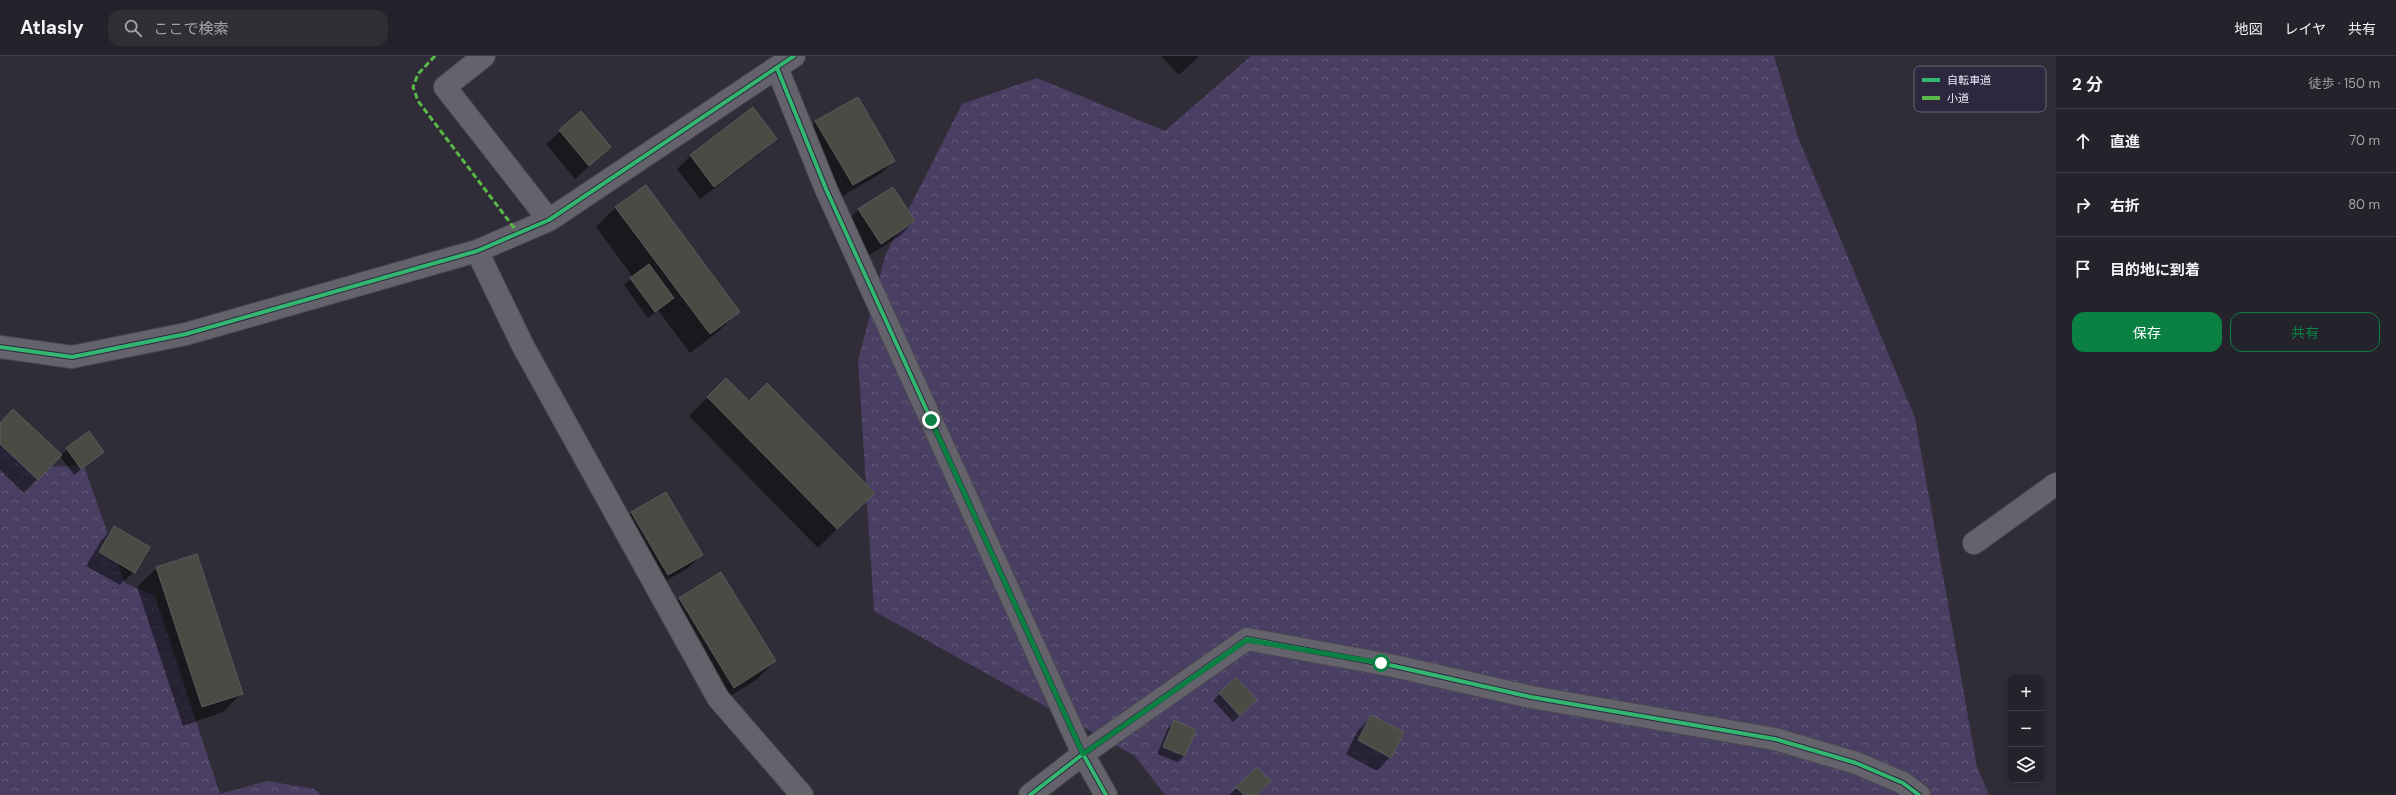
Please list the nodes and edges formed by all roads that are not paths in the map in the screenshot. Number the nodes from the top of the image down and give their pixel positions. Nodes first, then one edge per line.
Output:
1 (484, 56) edge
2 (794, 56) edge
3 (777, 68) junction
4 (549, 220) junction
5 (477, 251) junction
6 (0, 347) edge
7 (2056, 484) edge
8 (1974, 543) dead end
9 (1083, 754) junction
10 (802, 795) edge
11 (1030, 795) edge
12 (1106, 795) edge
13 (1919, 795) edge

1 - 4 street
2 - 3 street
3 - 4 street
3 - 9 street
4 - 5 street
5 - 6 street
5 - 10 street
7 - 8 street
9 - 11 street
9 - 12 street
9 - 13 street

